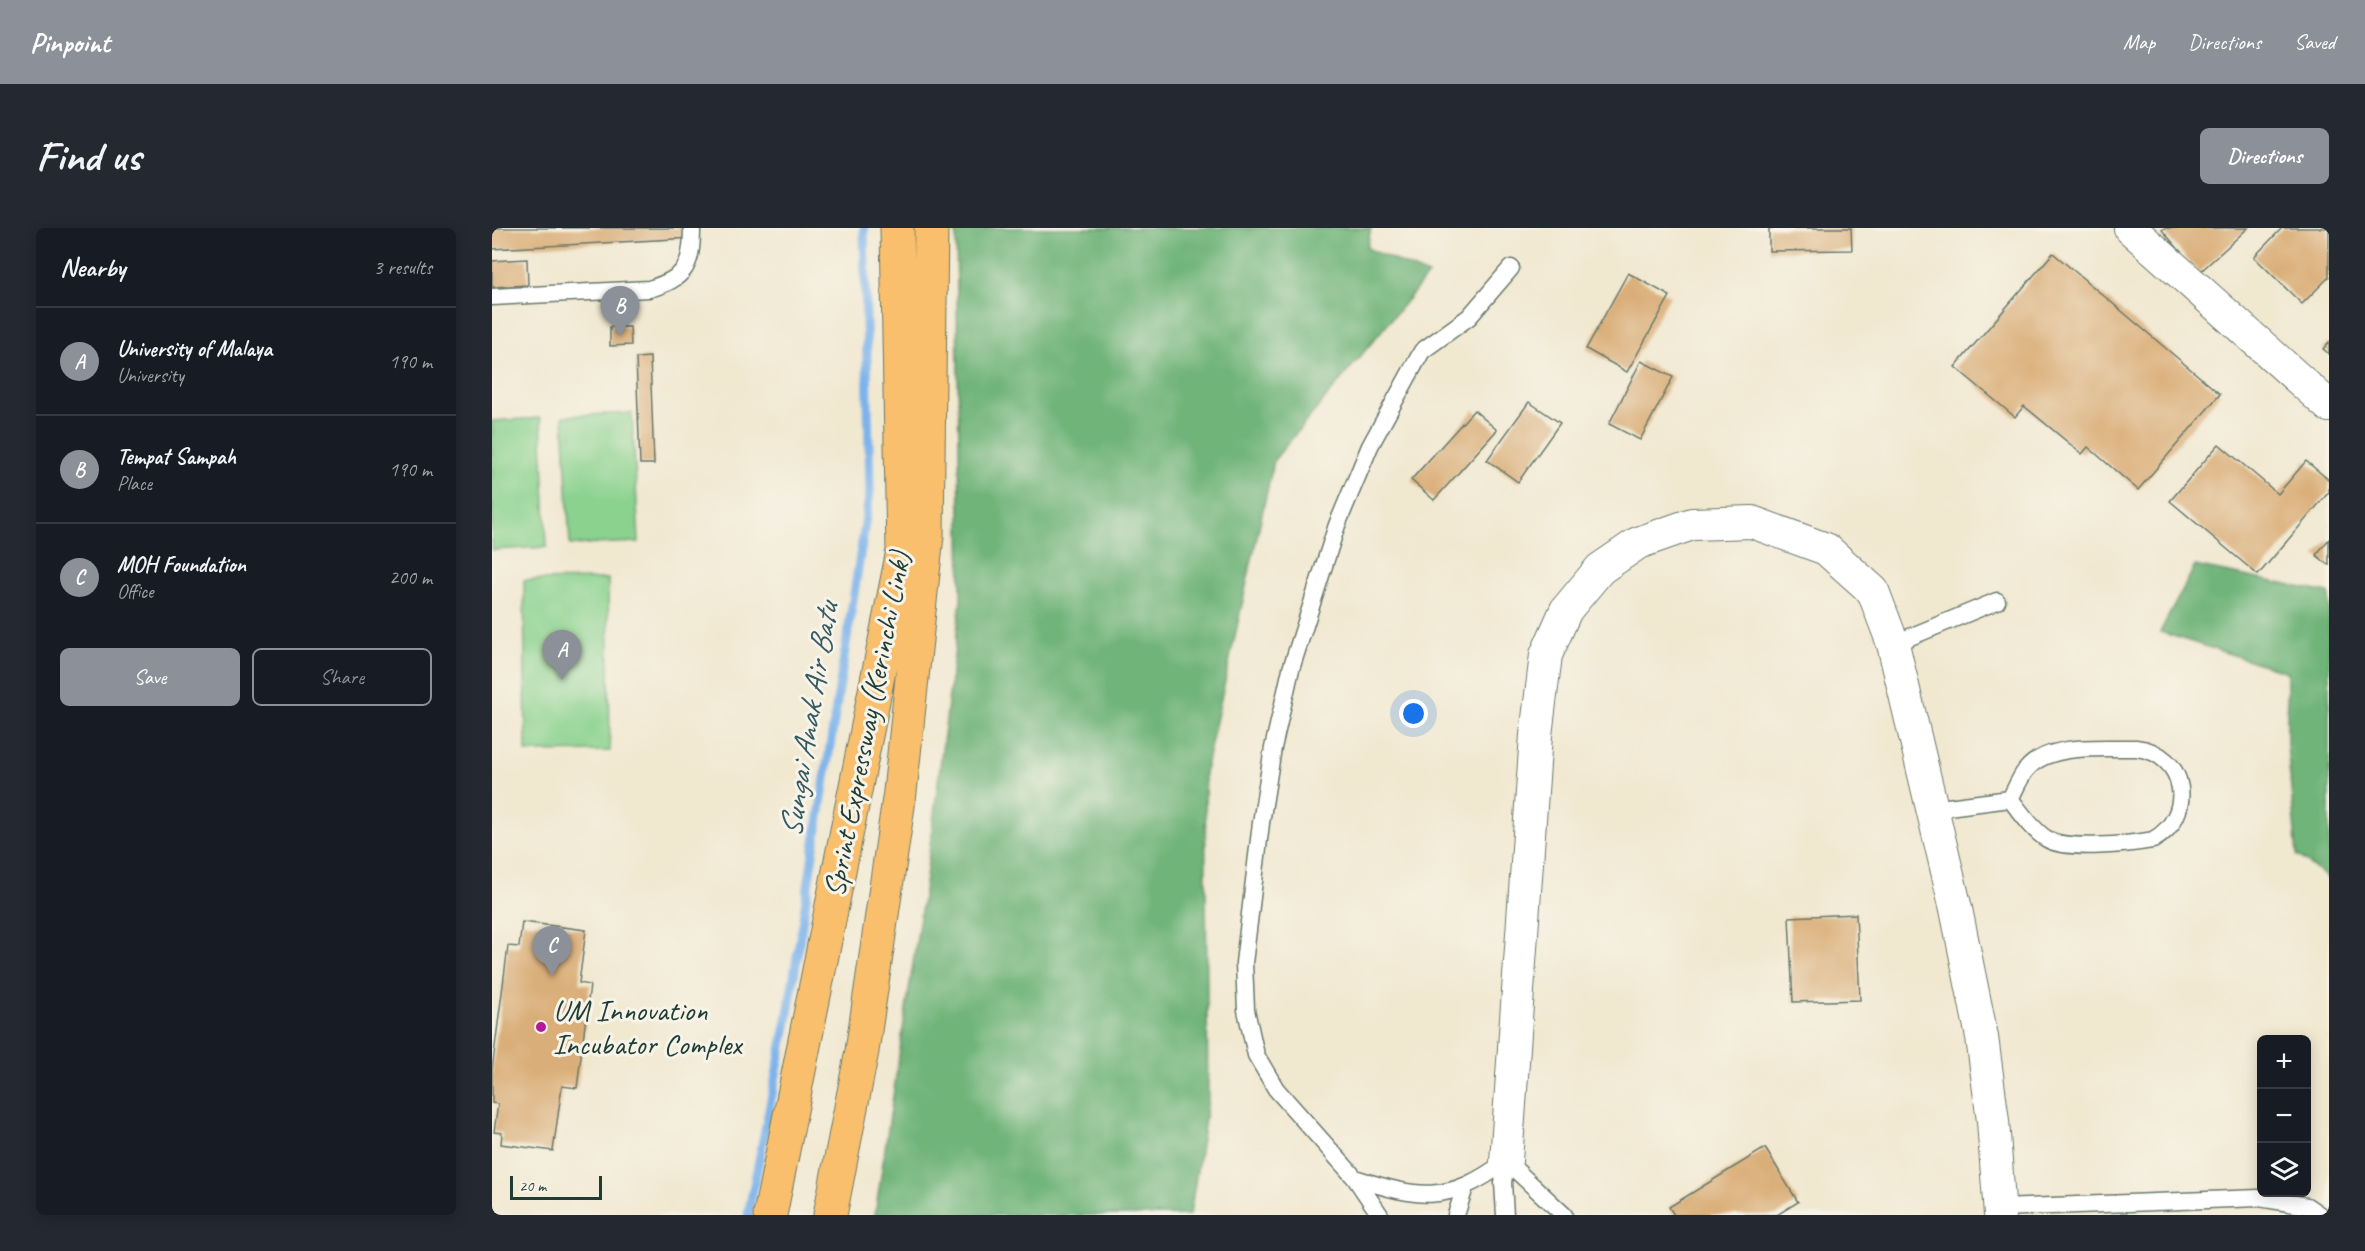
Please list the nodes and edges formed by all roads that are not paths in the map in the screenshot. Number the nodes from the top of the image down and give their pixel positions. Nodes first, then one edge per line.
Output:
1 (692, 228) edge
2 (897, 228) edge
3 (932, 228) edge
4 (2130, 228) edge
5 (1511, 268) dead end
6 (492, 297) edge
7 (2329, 406) edge
8 (1997, 601) dead end
9 (1893, 644) junction
10 (2010, 799) junction
11 (1932, 809) junction
12 (1506, 1161) junction
13 (1355, 1178) junction
14 (1465, 1187) junction
15 (2000, 1211) edge
16 (770, 1215) edge
17 (830, 1215) edge
18 (1380, 1215) edge
19 (1456, 1215) edge
20 (1505, 1215) edge
21 (1564, 1215) edge
22 (2320, 1215) edge

1 - 6 lane
2 - 16 highway, Sprint Expressway (Kerinchi Link)
3 - 17 highway, Sprint Expressway (Kerinchi Link)
4 - 7 street
5 - 13 lane
8 - 9 lane
9 - 11 street
9 - 12 street
10 - 10 lane
10 - 11 lane
11 - 15 street
12 - 14 lane
12 - 20 lane
12 - 21 lane
13 - 14 lane
13 - 18 lane
14 - 19 lane
15 - 22 lane

